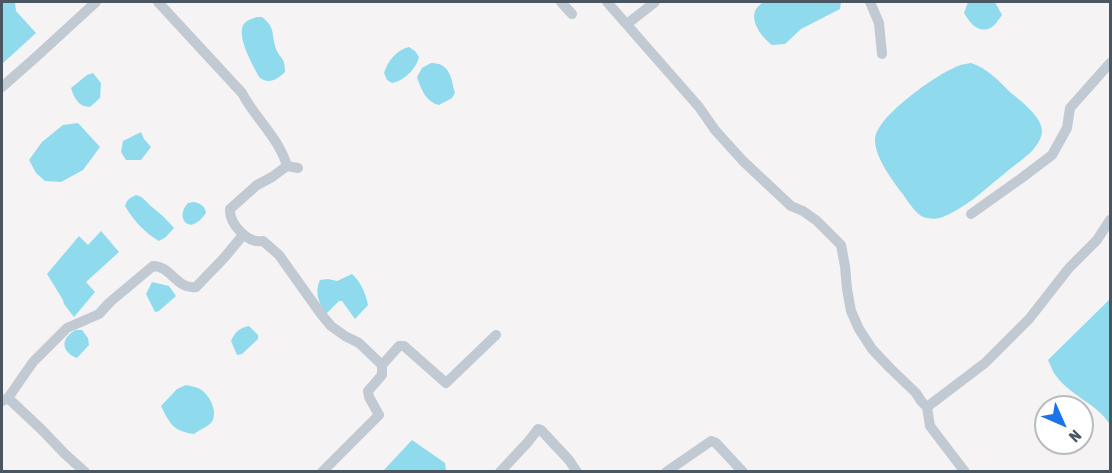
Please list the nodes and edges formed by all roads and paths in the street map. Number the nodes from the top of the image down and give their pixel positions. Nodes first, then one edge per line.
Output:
1 (96, 2) edge
2 (158, 2) edge
3 (561, 2) edge
4 (608, 2) edge
5 (655, 2) edge
6 (870, 2) edge
7 (572, 14) dead end
8 (627, 24) junction
9 (882, 54) dead end
10 (1110, 63) edge
11 (2, 87) edge
12 (971, 214) dead end
13 (1110, 220) edge
14 (243, 235) junction
15 (496, 335) dead end
16 (382, 365) junction
17 (5, 400) edge
18 (927, 407) junction
19 (86, 471) edge
20 (322, 471) edge
21 (500, 471) edge
22 (577, 471) edge
23 (666, 471) edge
24 (743, 471) edge
25 (965, 471) edge

1 - 11 street
2 - 14 street
3 - 7 street
4 - 8 street
5 - 8 street
6 - 9 street
8 - 18 street
10 - 12 street
13 - 18 street
14 - 16 street
14 - 17 street
15 - 16 street
16 - 20 street
17 - 19 street
18 - 25 street
21 - 22 street
23 - 24 street

